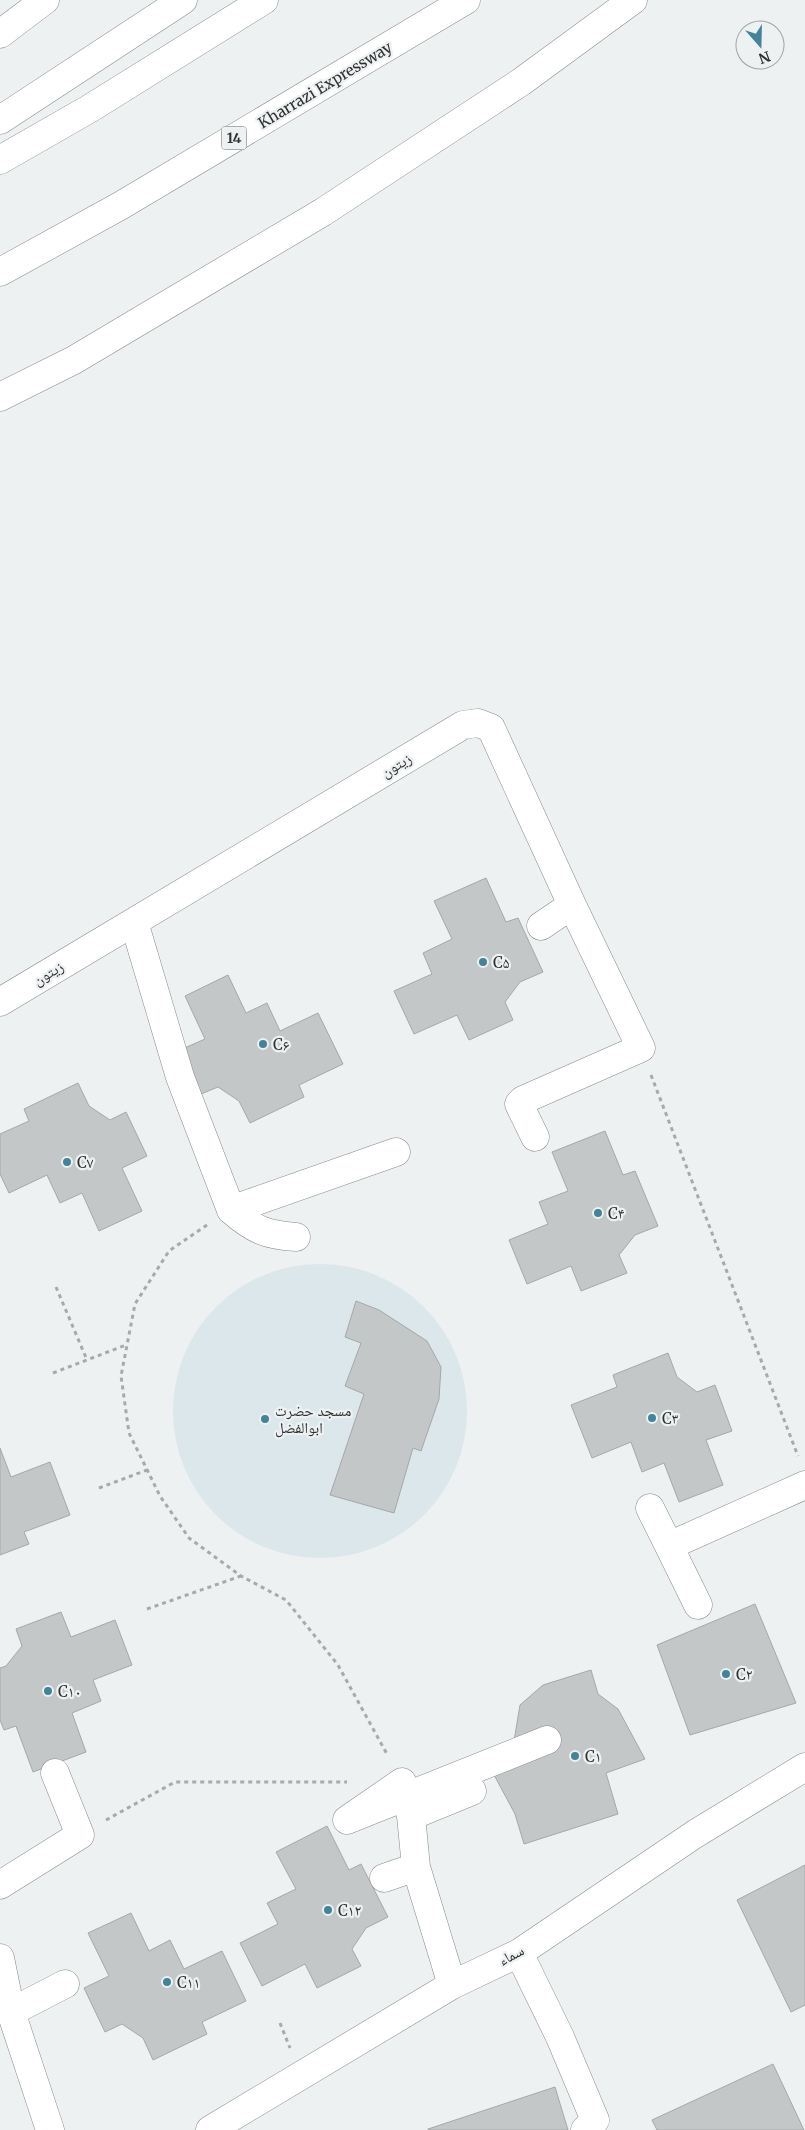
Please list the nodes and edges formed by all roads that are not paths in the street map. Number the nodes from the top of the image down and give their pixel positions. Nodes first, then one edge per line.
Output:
1 (45, 0) edge
2 (183, 0) edge
3 (264, 0) edge
4 (466, 0) edge
5 (633, 0) edge
6 (0, 34) edge
7 (0, 120) edge
8 (0, 160) edge
9 (0, 272) edge
10 (0, 397) edge
11 (572, 905) junction
12 (134, 922) junction
13 (541, 926) dead end
14 (0, 1002) edge
15 (535, 1137) dead end
16 (396, 1152) dead end
17 (231, 1210) junction
18 (296, 1238) dead end
19 (805, 1485) edge
20 (650, 1508) dead end
21 (669, 1546) junction
22 (698, 1605) dead end
23 (547, 1740) dead end
24 (805, 1767) edge
25 (55, 1773) dead end
26 (487, 1785) dead end
27 (411, 1816) junction
28 (416, 1867) junction
29 (384, 1878) dead end
30 (0, 1885) edge
31 (519, 1953) junction
32 (0, 1958) edge
33 (65, 1984) dead end
34 (452, 1985) junction
35 (11, 2012) junction
36 (593, 2127) edge
37 (50, 2130) edge
38 (210, 2130) edge

1 - 6 main road
2 - 7 main road
3 - 8 main road
4 - 9 main road, Kharrazi Expressway / 14
5 - 10 main road
11 - 12 main road, زیتون
11 - 13 main road
11 - 15 main road, زیتون
12 - 14 main road, زیتون
12 - 17 main road
16 - 17 main road
17 - 18 main road
19 - 21 main road
20 - 21 main road
21 - 22 main road
23 - 27 main road
24 - 31 main road, سماء
25 - 30 main road
26 - 27 main road
27 - 28 main road
28 - 29 main road
28 - 34 main road
31 - 34 main road, سماء
31 - 36 main road
32 - 35 main road
33 - 35 main road
34 - 38 main road, سماء
35 - 37 main road

